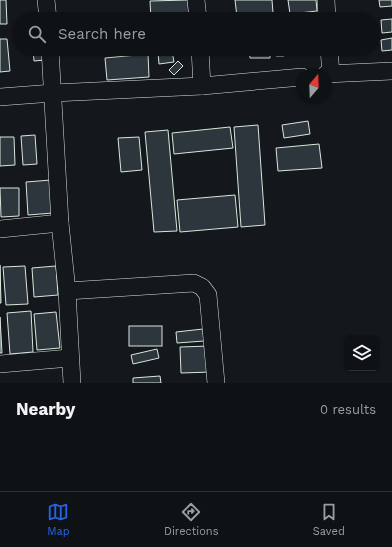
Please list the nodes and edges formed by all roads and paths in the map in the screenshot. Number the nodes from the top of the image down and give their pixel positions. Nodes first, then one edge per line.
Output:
1 (46, 0) edge
2 (196, 0) edge
3 (326, 0) edge
4 (47, 12) edge
5 (197, 12) edge
6 (327, 12) edge
7 (50, 56) edge
8 (200, 56) edge
9 (330, 56) edge
10 (329, 68) edge
11 (392, 71) edge
12 (332, 74) edge
13 (296, 77) edge
14 (202, 86) junction
15 (53, 93) junction
16 (0, 98) edge
17 (60, 223) junction
18 (0, 228) edge
19 (67, 290) junction
20 (70, 358) junction
21 (0, 364) edge
22 (72, 383) edge
23 (216, 383) edge

1 - 4 street
2 - 5 street
3 - 6 street
7 - 15 street
8 - 14 street
9 - 10 street
11 - 12 street
13 - 14 street
14 - 15 street
15 - 16 street
15 - 17 street
17 - 18 street
17 - 19 street
19 - 20 street
19 - 23 street
20 - 21 street
20 - 22 street

